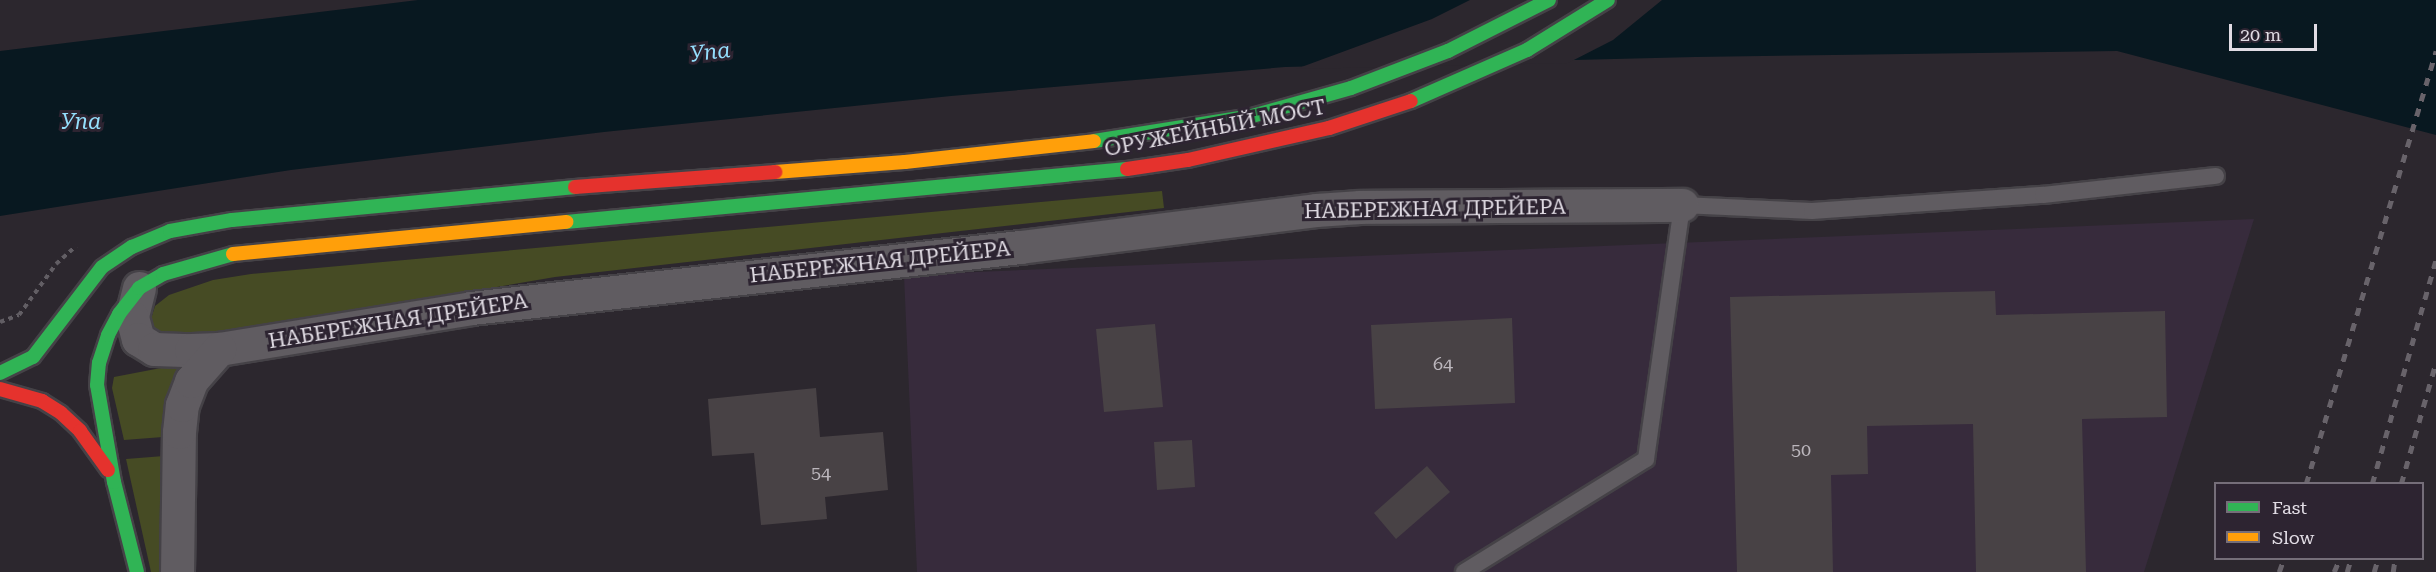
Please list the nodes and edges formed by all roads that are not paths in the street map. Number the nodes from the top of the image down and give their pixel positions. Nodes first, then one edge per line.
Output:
1 (1549, 0) edge
2 (1608, 0) edge
3 (2216, 176) dead end
4 (1682, 205) junction
5 (139, 288) junction
6 (219, 349) junction
7 (0, 373) edge
8 (0, 389) edge
9 (114, 482) junction
10 (137, 572) edge
11 (177, 572) edge
12 (1464, 572) edge

1 - 7 main road, ОРУЖЕЙНЫЙ МОСТ
2 - 5 main road, ОРУЖЕЙНЫЙ МОСТ
3 - 4 lane
4 - 6 street, НАБЕРЕЖНАЯ ДРЕЙЕРА
4 - 12 lane
5 - 6 street, НАБЕРЕЖНАЯ ДРЕЙЕРА
5 - 9 main road
6 - 11 street
8 - 9 main road
9 - 10 main road

